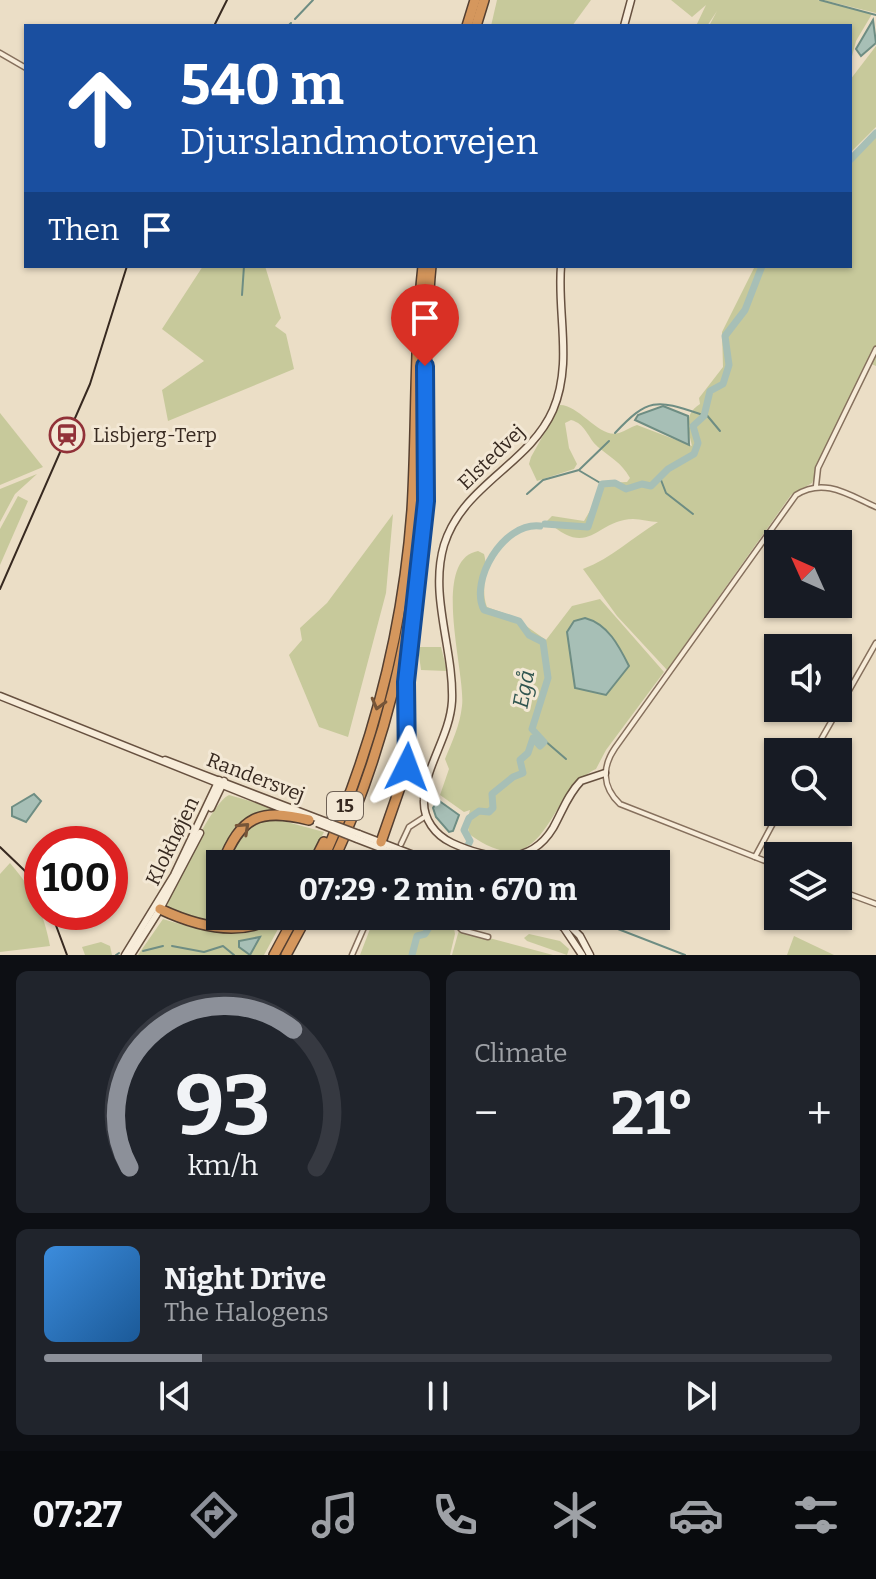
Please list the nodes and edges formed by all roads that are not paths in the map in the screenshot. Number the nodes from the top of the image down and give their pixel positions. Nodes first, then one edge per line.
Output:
1 (475, 0) edge
2 (484, 0) edge
3 (631, 0) edge
4 (468, 24) edge
5 (477, 24) edge
6 (625, 24) edge
7 (0, 53) edge
8 (24, 67) edge
9 (423, 268) edge
10 (431, 268) edge
11 (561, 268) edge
12 (876, 349) edge
13 (426, 443) junction
14 (816, 486) junction
15 (876, 507) edge
16 (876, 643) edge
17 (0, 698) edge
18 (822, 738) edge
19 (366, 747) junction
20 (605, 773) junction
21 (220, 783) junction
22 (426, 816) junction
23 (315, 821) junction
24 (772, 826) edge
25 (401, 844) dead end
26 (380, 845) junction
27 (228, 850) edge
28 (319, 850) edge
29 (326, 850) edge
30 (338, 850) edge
31 (391, 850) edge
32 (395, 850) edge
33 (755, 857) junction
34 (764, 861) edge
35 (852, 895) edge
36 (876, 904) edge
37 (158, 908) junction
38 (206, 925) edge
39 (287, 930) edge
40 (299, 930) edge
41 (363, 930) edge
42 (466, 930) edge
43 (565, 930) edge
44 (574, 930) edge
45 (488, 937) dead end
46 (128, 955) edge
47 (274, 955) edge
48 (286, 955) edge
49 (352, 955) edge
50 (582, 955) edge
51 (590, 955) edge

1 - 4 highway
2 - 5 highway
3 - 6 street
7 - 8 street
9 -> 19 highway, 15
10 - 13 highway, 15
11 - 22 street, Elstedvej
12 - 14 street
13 - 26 highway
13 - 30 highway, 15
14 - 15 street
14 - 20 street
16 - 18 street
17 - 21 street, Randersvej
19 - 28 highway
19 - 29 highway, 15
20 - 22 street
20 - 33 street
21 - 23 street, Randersvej
21 - 37 street, Klokhøjen
22 - 25 street
23 - 26 street, Randersvej, bridge
27 -> 23 highway
24 - 33 street
26 - 31 street, Randersvej
26 - 32 street, Randersvej
33 - 34 street
35 - 36 street
37 - 38 highway
37 - 46 street, Klokhøjen
39 - 47 highway
40 - 48 highway
41 - 49 street
42 - 45 street
43 - 50 street
44 - 51 street

